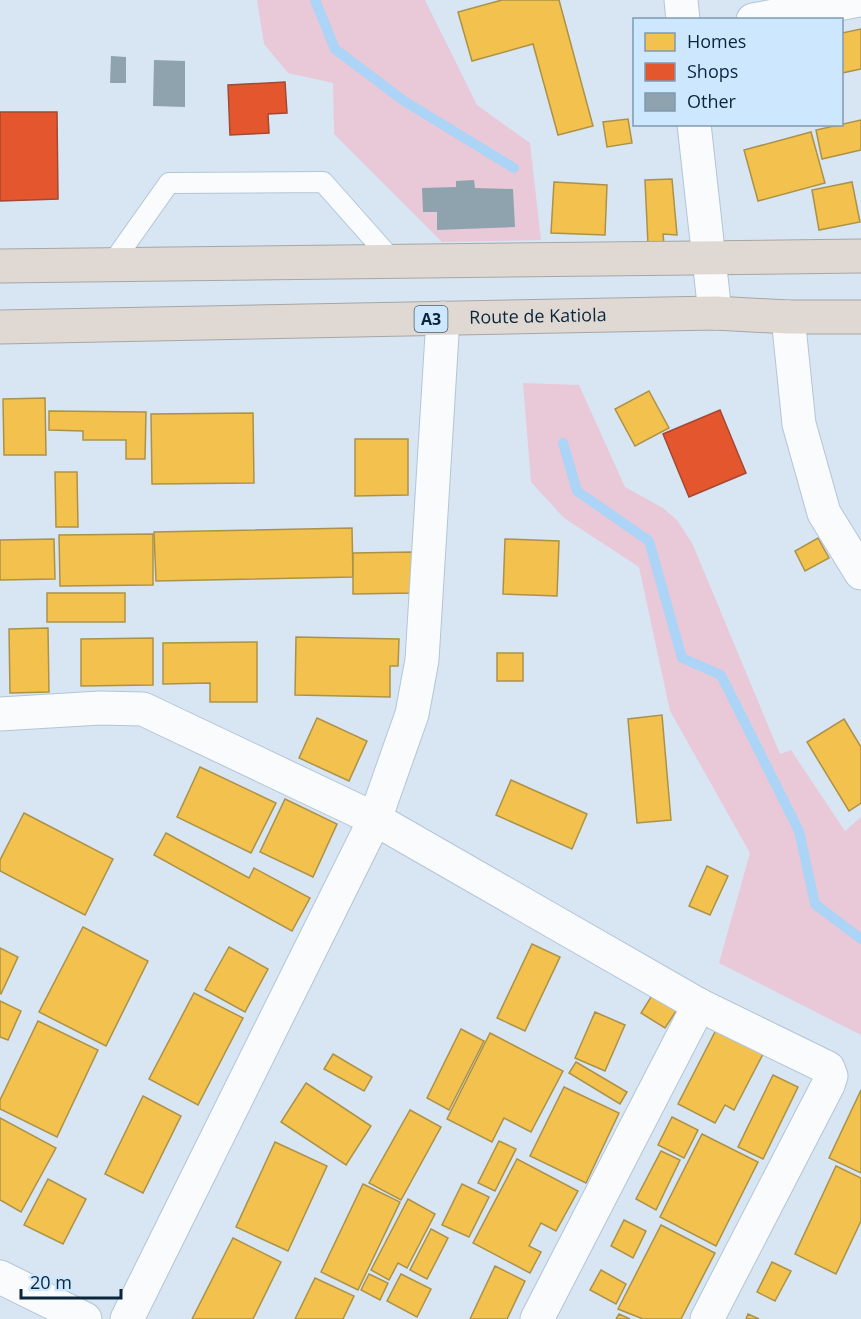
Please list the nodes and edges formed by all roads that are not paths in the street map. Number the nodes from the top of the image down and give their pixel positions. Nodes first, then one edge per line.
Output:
1 (681, 0) edge
2 (860, 0) edge
3 (683, 18) edge
4 (764, 18) edge
5 (694, 126) edge
6 (861, 256) edge
7 (709, 257) junction
8 (393, 261) junction
9 (111, 265) junction
10 (0, 266) edge
11 (715, 313) junction
12 (861, 316) edge
13 (788, 317) junction
14 (443, 318) junction
15 (0, 327) edge
16 (861, 573) edge
17 (0, 714) edge
18 (375, 819) junction
19 (699, 1005) junction
20 (0, 1277) edge
21 (85, 1319) edge
22 (128, 1319) edge
23 (537, 1319) edge
24 (707, 1319) edge

1 - 3 street
2 - 4 street
5 - 7 street
6 - 7 highway
7 - 8 highway
7 - 11 street
8 - 9 highway
8 - 9 lane
9 - 10 highway
11 - 13 highway, Route de Katiola / A3
11 - 14 highway, Route de Katiola / A3
12 - 13 highway, Route de Katiola / A3
13 - 16 street
14 - 15 highway, Route de Katiola / A3
14 - 18 street
17 - 18 street
18 - 19 street
18 - 22 street
19 - 23 street
19 - 24 street
20 - 21 street

